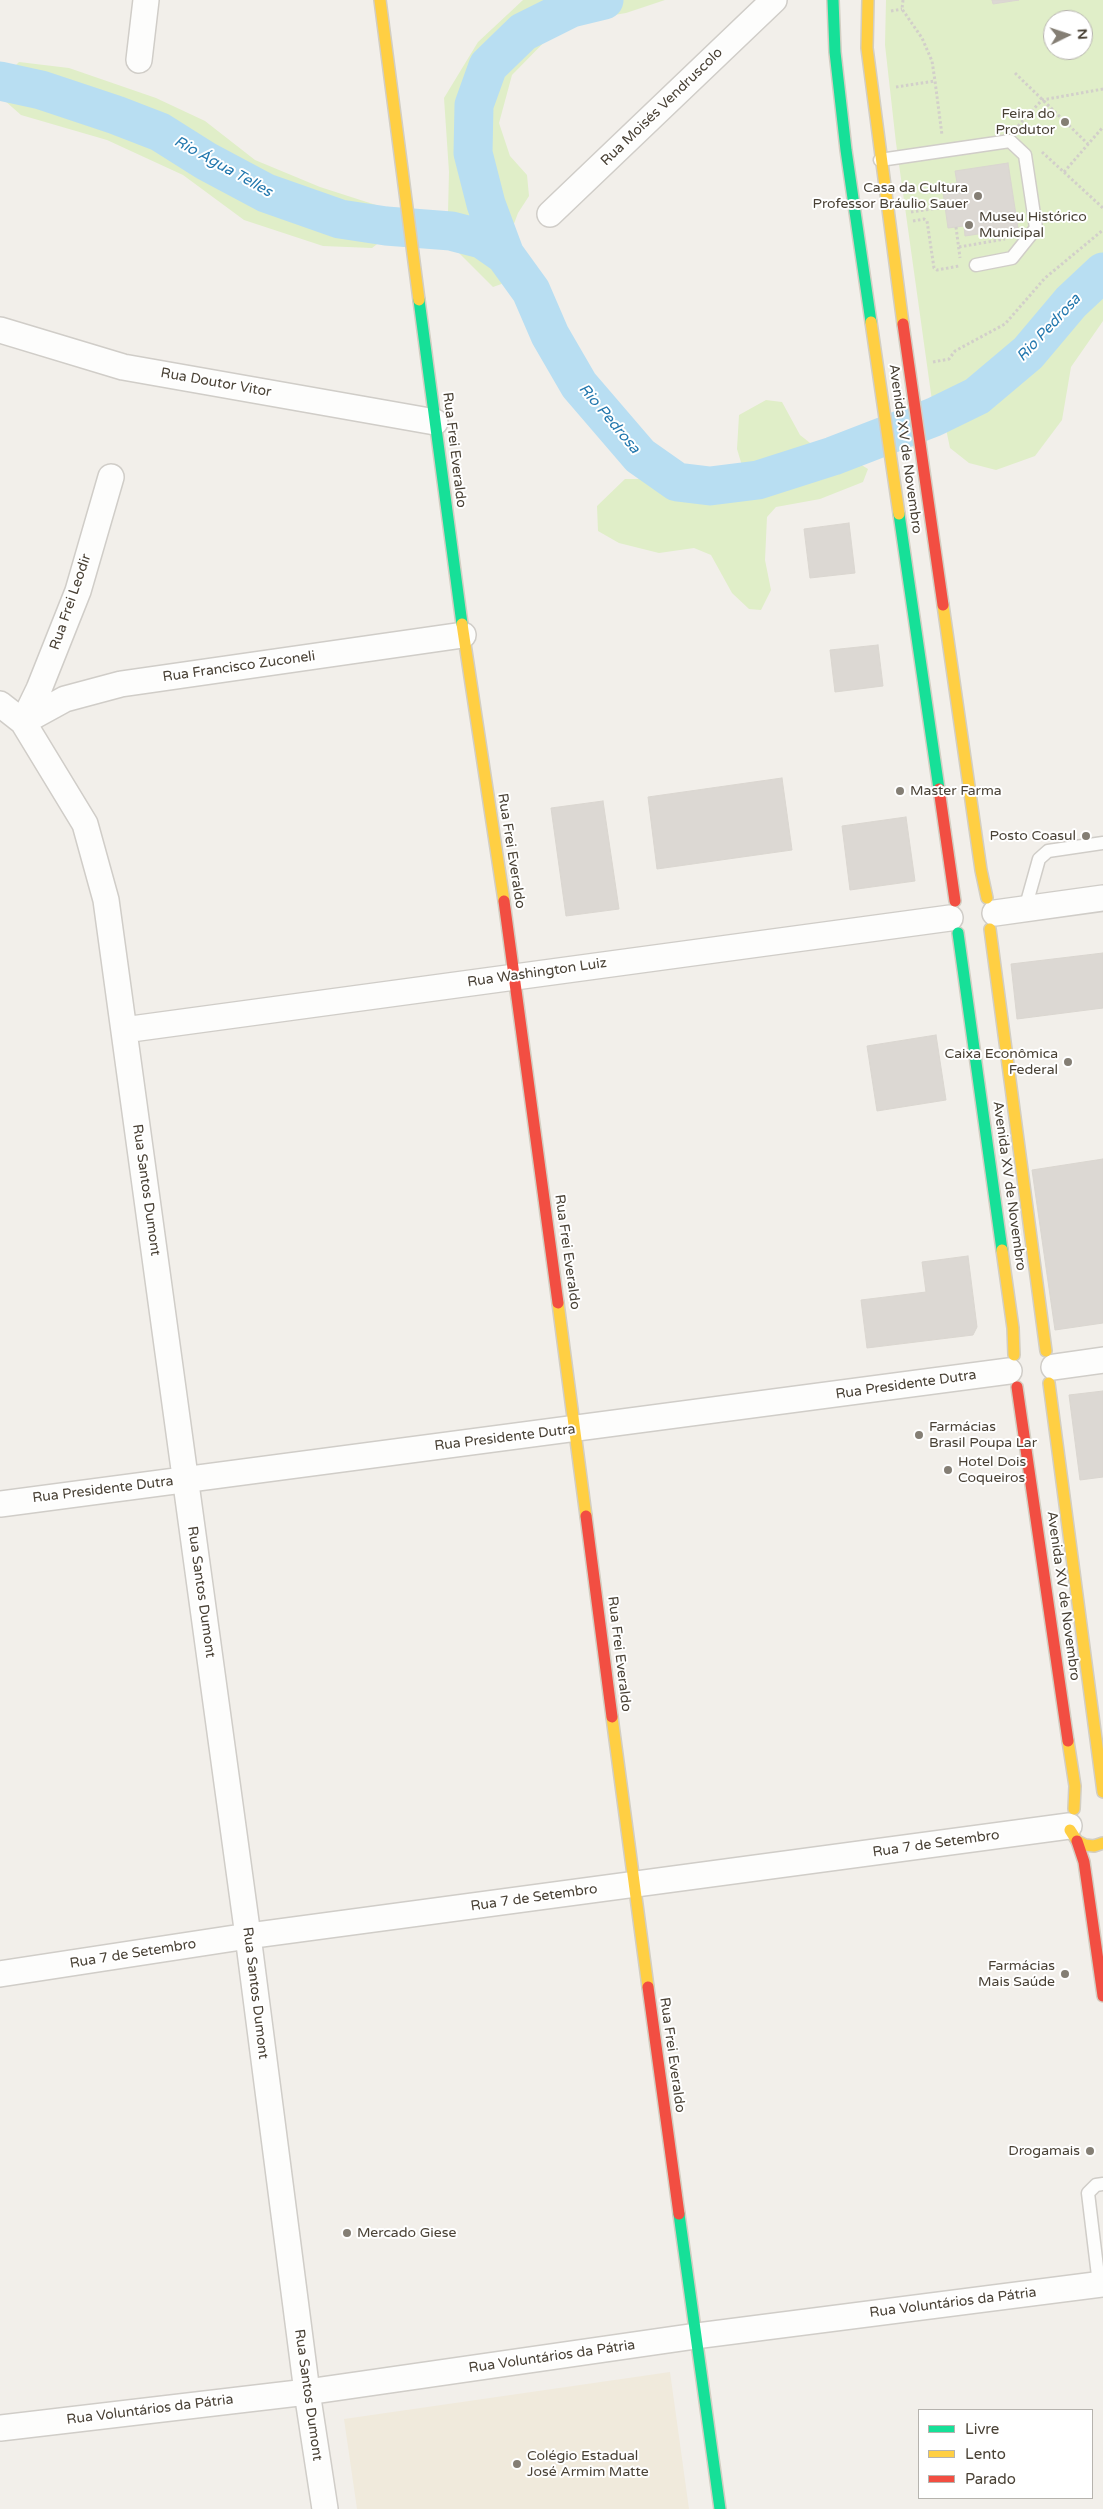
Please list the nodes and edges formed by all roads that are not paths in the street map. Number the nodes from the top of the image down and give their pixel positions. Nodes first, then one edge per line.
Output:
1 (146, 0) edge
2 (380, 0) edge
3 (774, 0) edge
4 (833, 0) edge
5 (868, 0) edge
6 (139, 60) dead end
7 (880, 160) junction
8 (550, 214) dead end
9 (976, 265) dead end
10 (0, 330) edge
11 (435, 422) junction
12 (111, 478) dead end
13 (463, 635) junction
14 (0, 704) edge
15 (23, 722) junction
16 (1103, 843) edge
17 (1103, 898) edge
18 (1025, 909) junction
19 (954, 917) junction
20 (986, 923) junction
21 (515, 976) junction
22 (124, 1030) junction
23 (1043, 1359) junction
24 (1103, 1360) edge
25 (1013, 1371) junction
26 (575, 1429) junction
27 (186, 1480) junction
28 (0, 1504) edge
29 (1098, 1800) edge
30 (1073, 1826) junction
31 (1103, 1842) edge
32 (634, 1885) junction
33 (248, 1936) junction
34 (0, 1974) edge
35 (1103, 1996) edge
36 (1103, 2184) edge
37 (1101, 2284) edge
38 (696, 2336) junction
39 (307, 2392) junction
40 (0, 2428) edge
41 (324, 2509) edge
42 (720, 2509) edge

1 - 6 street
2 - 11 main road, Rua Frei Everaldo
3 - 8 street, Rua Moisés Vendruscolo
4 - 19 main road, Avenida XV de Novembro
5 - 7 main road, Avenida XV de Novembro
7 - 9 lane
7 - 20 main road, Avenida XV de Novembro
10 - 11 street, Rua Doutor Vitor
11 - 13 main road, Rua Frei Everaldo
12 - 15 street, Rua Frei Leodir
13 - 15 street, Rua Francisco Zuconeli
13 - 21 main road, Rua Frei Everaldo
14 - 15 street, Rua Santos Dumont
15 - 22 street, Rua Santos Dumont
16 - 18 lane
17 - 18 street
18 - 20 street
19 - 20 main road
19 - 20 main road
19 - 21 street, Rua Washington Luiz
19 - 25 main road, Avenida XV de Novembro
20 - 23 main road, Avenida XV de Novembro
21 - 22 street, Rua Washington Luiz
21 - 26 main road, Rua Frei Everaldo
22 - 27 street, Rua Santos Dumont
23 - 24 street
23 - 25 main road
23 - 25 main road
23 - 29 main road, Avenida XV de Novembro
25 - 26 street, Rua Presidente Dutra
25 - 30 main road, Avenida XV de Novembro
26 - 27 street, Rua Presidente Dutra
26 - 32 main road, Rua Frei Everaldo
27 - 28 street, Rua Presidente Dutra
27 - 33 street, Rua Santos Dumont
29 - 30 main road
30 - 31 main road
30 - 32 street, Rua 7 de Setembro
30 - 35 main road, Avenida XV de Novembro
32 - 33 street, Rua 7 de Setembro
32 - 38 main road, Rua Frei Everaldo
33 - 34 street, Rua 7 de Setembro
33 - 39 street, Rua Santos Dumont
36 - 37 lane
37 - 38 street, Rua Voluntários da Pátria
38 - 39 street, Rua Voluntários da Pátria
38 - 42 main road, Rua Frei Everaldo
39 - 40 street, Rua Voluntários da Pátria
39 - 41 street, Rua Santos Dumont

